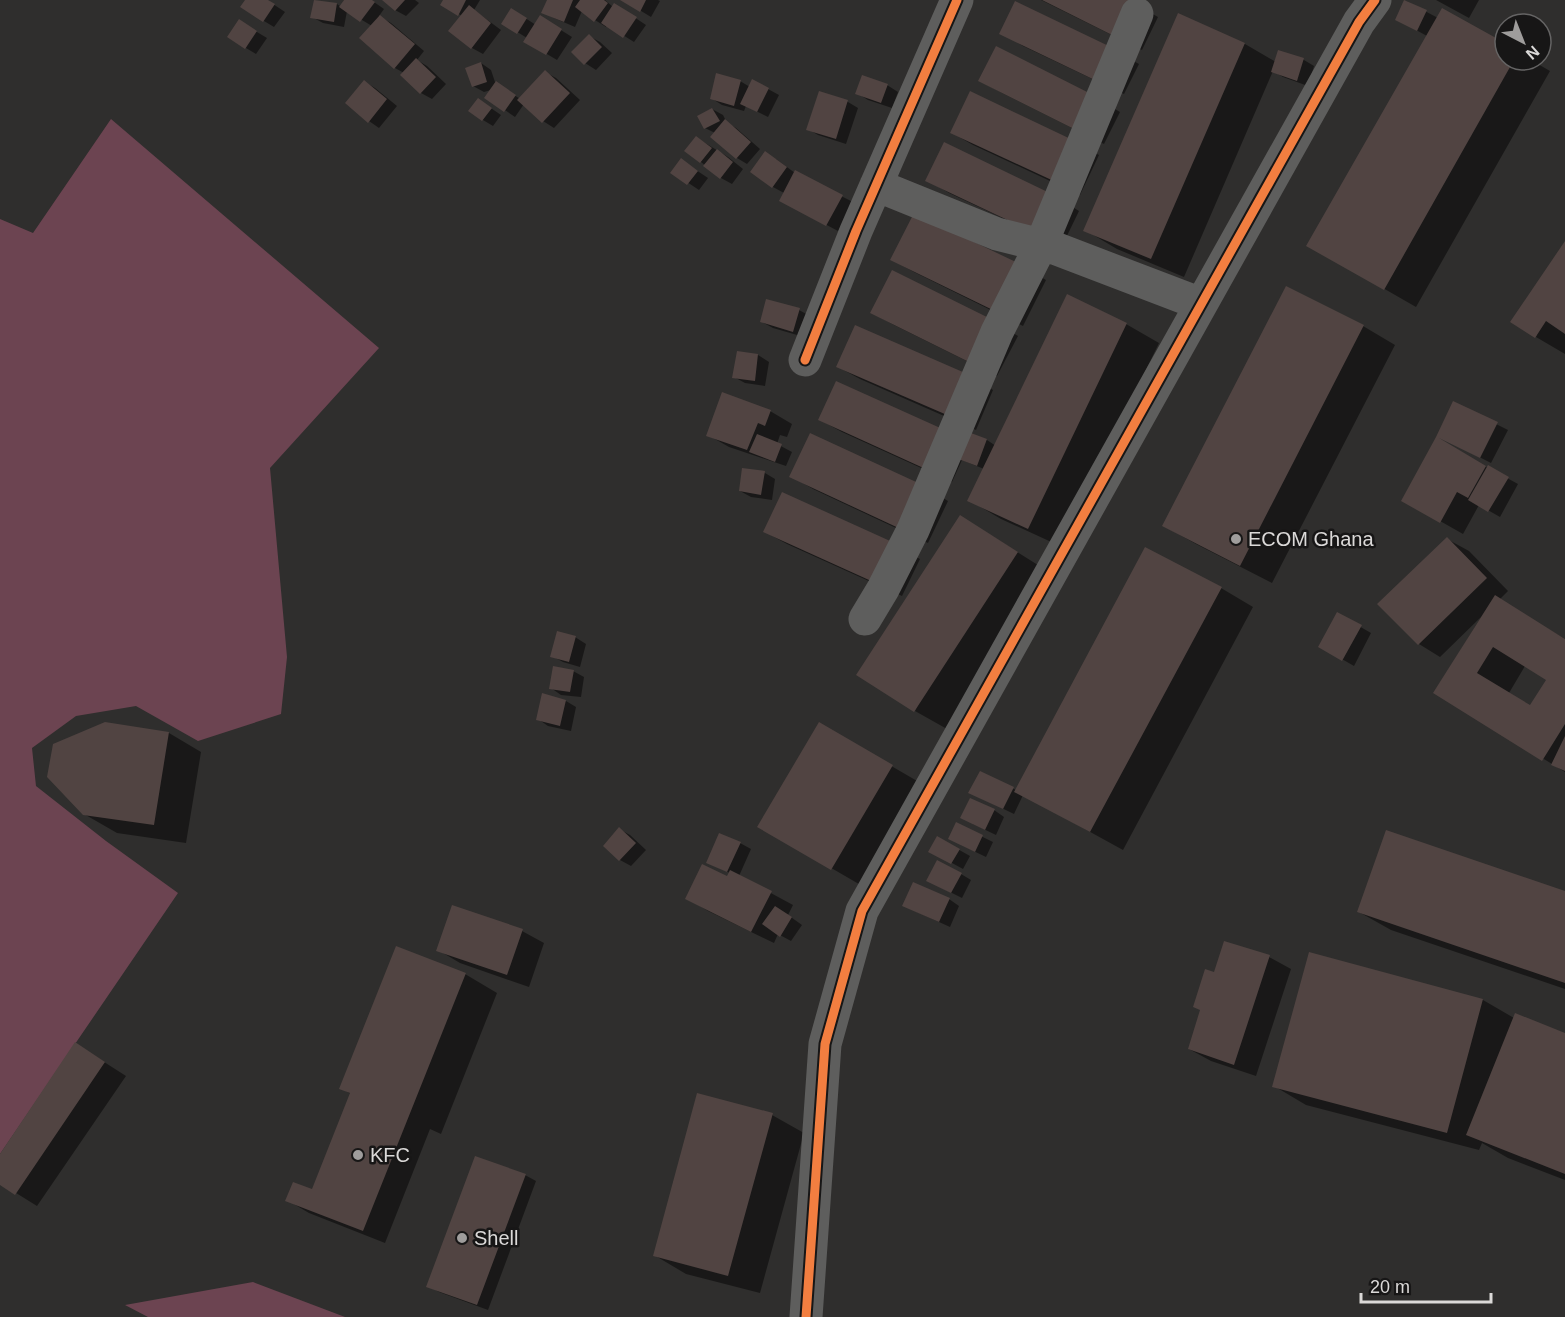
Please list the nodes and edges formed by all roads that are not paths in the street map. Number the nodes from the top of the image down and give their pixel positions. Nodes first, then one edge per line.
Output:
1 (957, 0) edge
2 (1375, 0) edge
3 (1137, 14) dead end
4 (876, 185) junction
5 (1041, 245) junction
6 (1201, 304) junction
7 (805, 360) dead end
8 (865, 620) dead end
9 (806, 1317) edge

1 - 4 street
2 - 6 street
3 - 5 street
4 - 5 street
4 - 7 street
5 - 6 street
5 - 8 street
6 - 9 street

